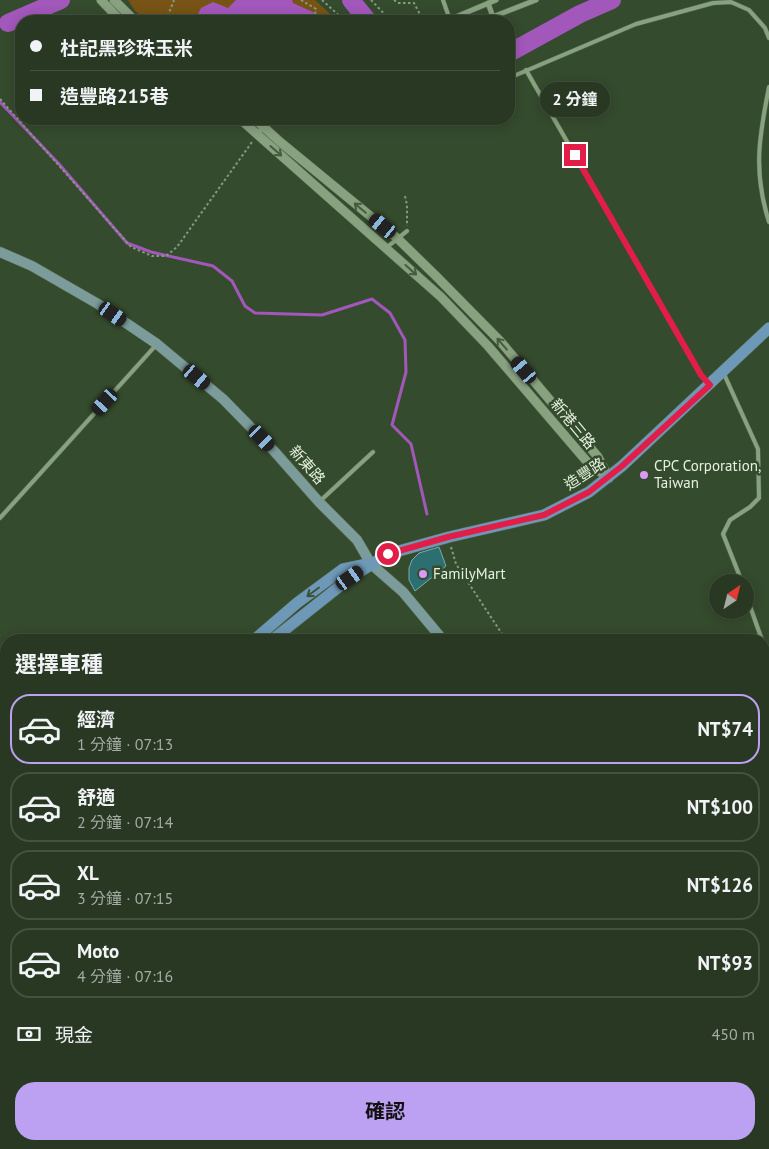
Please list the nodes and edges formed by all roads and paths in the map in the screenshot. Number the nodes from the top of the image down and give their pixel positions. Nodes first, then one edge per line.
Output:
1 (101, 0) edge
2 (114, 0) edge
3 (174, 0) edge
4 (301, 0) edge
5 (322, 0) edge
6 (371, 0) edge
7 (394, 0) edge
8 (443, 0) edge
9 (496, 0) edge
10 (536, 0) edge
11 (488, 4) junction
12 (115, 15) edge
13 (129, 15) edge
14 (167, 15) edge
15 (315, 15) edge
16 (338, 15) edge
17 (385, 15) edge
18 (420, 15) edge
19 (447, 15) edge
20 (460, 15) edge
21 (492, 15) edge
22 (498, 15) edge
23 (769, 38) edge
24 (526, 70) junction
25 (515, 75) edge
26 (769, 87) edge
27 (0, 99) edge
28 (15, 116) edge
29 (23, 125) edge
30 (246, 125) edge
31 (256, 125) edge
32 (263, 125) edge
33 (268, 125) edge
34 (265, 127) junction
35 (256, 134) junction
36 (405, 196) dead end
37 (769, 222) edge
38 (407, 231) joint
39 (397, 238) junction
40 (386, 248) junction
41 (0, 252) edge
42 (769, 328) edge
43 (157, 344) junction
44 (722, 371) junction
45 (710, 385) junction
46 (373, 452) dead end
47 (609, 478) junction
48 (319, 502) junction
49 (0, 518) edge
50 (448, 537) junction
51 (371, 564) junction
52 (739, 574) edge
53 (754, 617) edge
54 (261, 634) edge
55 (280, 634) edge
56 (438, 634) edge
57 (502, 634) edge
58 (760, 634) edge

1 - 12 street
2 - 13 street
3 - 14 path
4 - 15 path
5 - 16 path
6 - 17 path
7 - 18 path
8 - 19 lane
9 - 11 street
10 - 22 street
11 - 20 street
11 - 21 street
23 - 24 lane
24 - 25 lane
24 - 45 lane
26 - 37 lane
27 - 28 path
29 - 35 path
30 - 35 street, 新港三路
31 - 35 street
32 - 34 street, 新港三路
33 - 34 street
34 - 35 street
39 -> 34 street, 新港三路
35 -> 40 street, 新港三路
36 - 38 path
38 - 39 lane
39 - 40 lane
47 -> 39 street, 新港三路
40 -> 47 street, 新港三路
41 - 43 main road, 新東路
42 - 44 main road, 造豐路
43 - 48 main road, 新東路
43 - 49 lane
44 - 45 main road, 造豐路
44 - 52 lane
45 - 47 main road, 造豐路
46 - 48 lane
47 - 50 main road, 造豐路
48 - 51 main road, 新東路
50 - 51 main road, 造豐路
50 - 57 path
51 -> 54 main road, 造豐路
51 - 55 main road, 造豐路
51 - 56 main road, 新東路
53 - 58 lane

